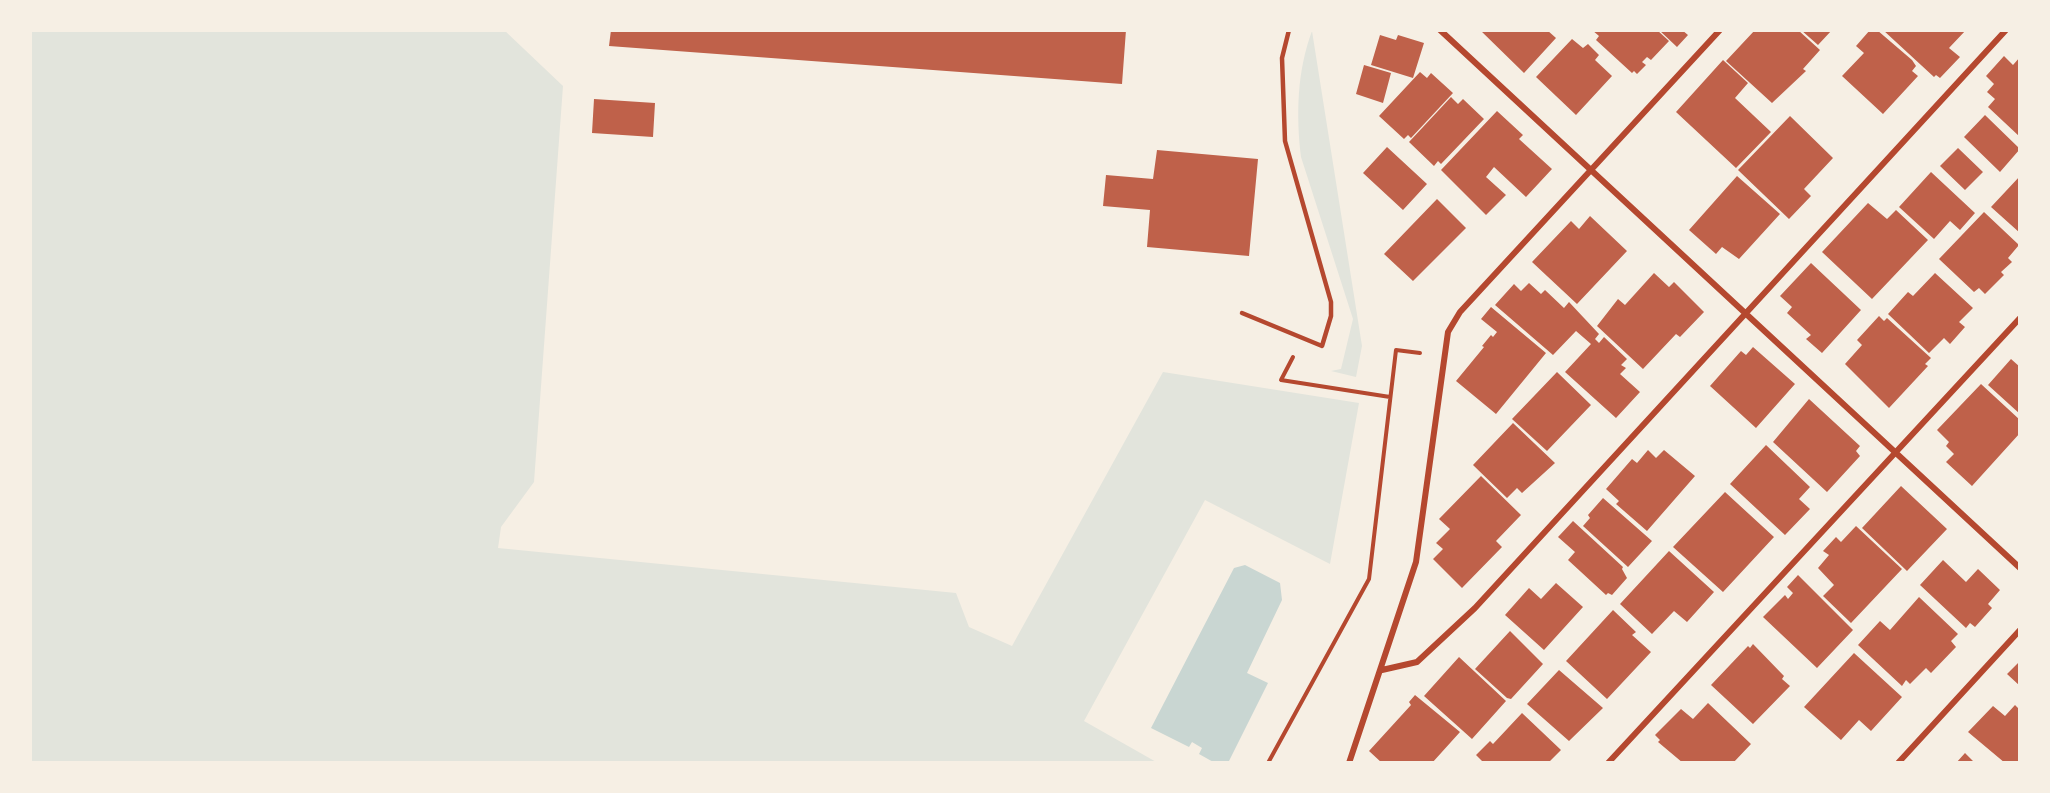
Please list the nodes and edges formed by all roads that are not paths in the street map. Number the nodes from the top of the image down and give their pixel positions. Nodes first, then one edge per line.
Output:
1 (1289, 30) edge
2 (1440, 30) edge
3 (1720, 30) edge
4 (2006, 30) edge
5 (1591, 170) junction
6 (1242, 313) dead end
7 (1744, 314) junction
8 (2020, 318) edge
9 (1894, 452) junction
10 (2020, 568) edge
11 (2020, 630) edge
12 (1382, 670) junction
13 (1349, 763) edge
14 (1608, 763) edge
15 (1898, 763) edge

1 - 6 lane
2 - 5 street
3 - 5 street
4 - 7 street
5 - 7 street
5 - 12 street
7 - 9 street
7 - 12 street
8 - 9 street
9 - 10 street
9 - 14 street
11 - 15 street
12 - 13 street

